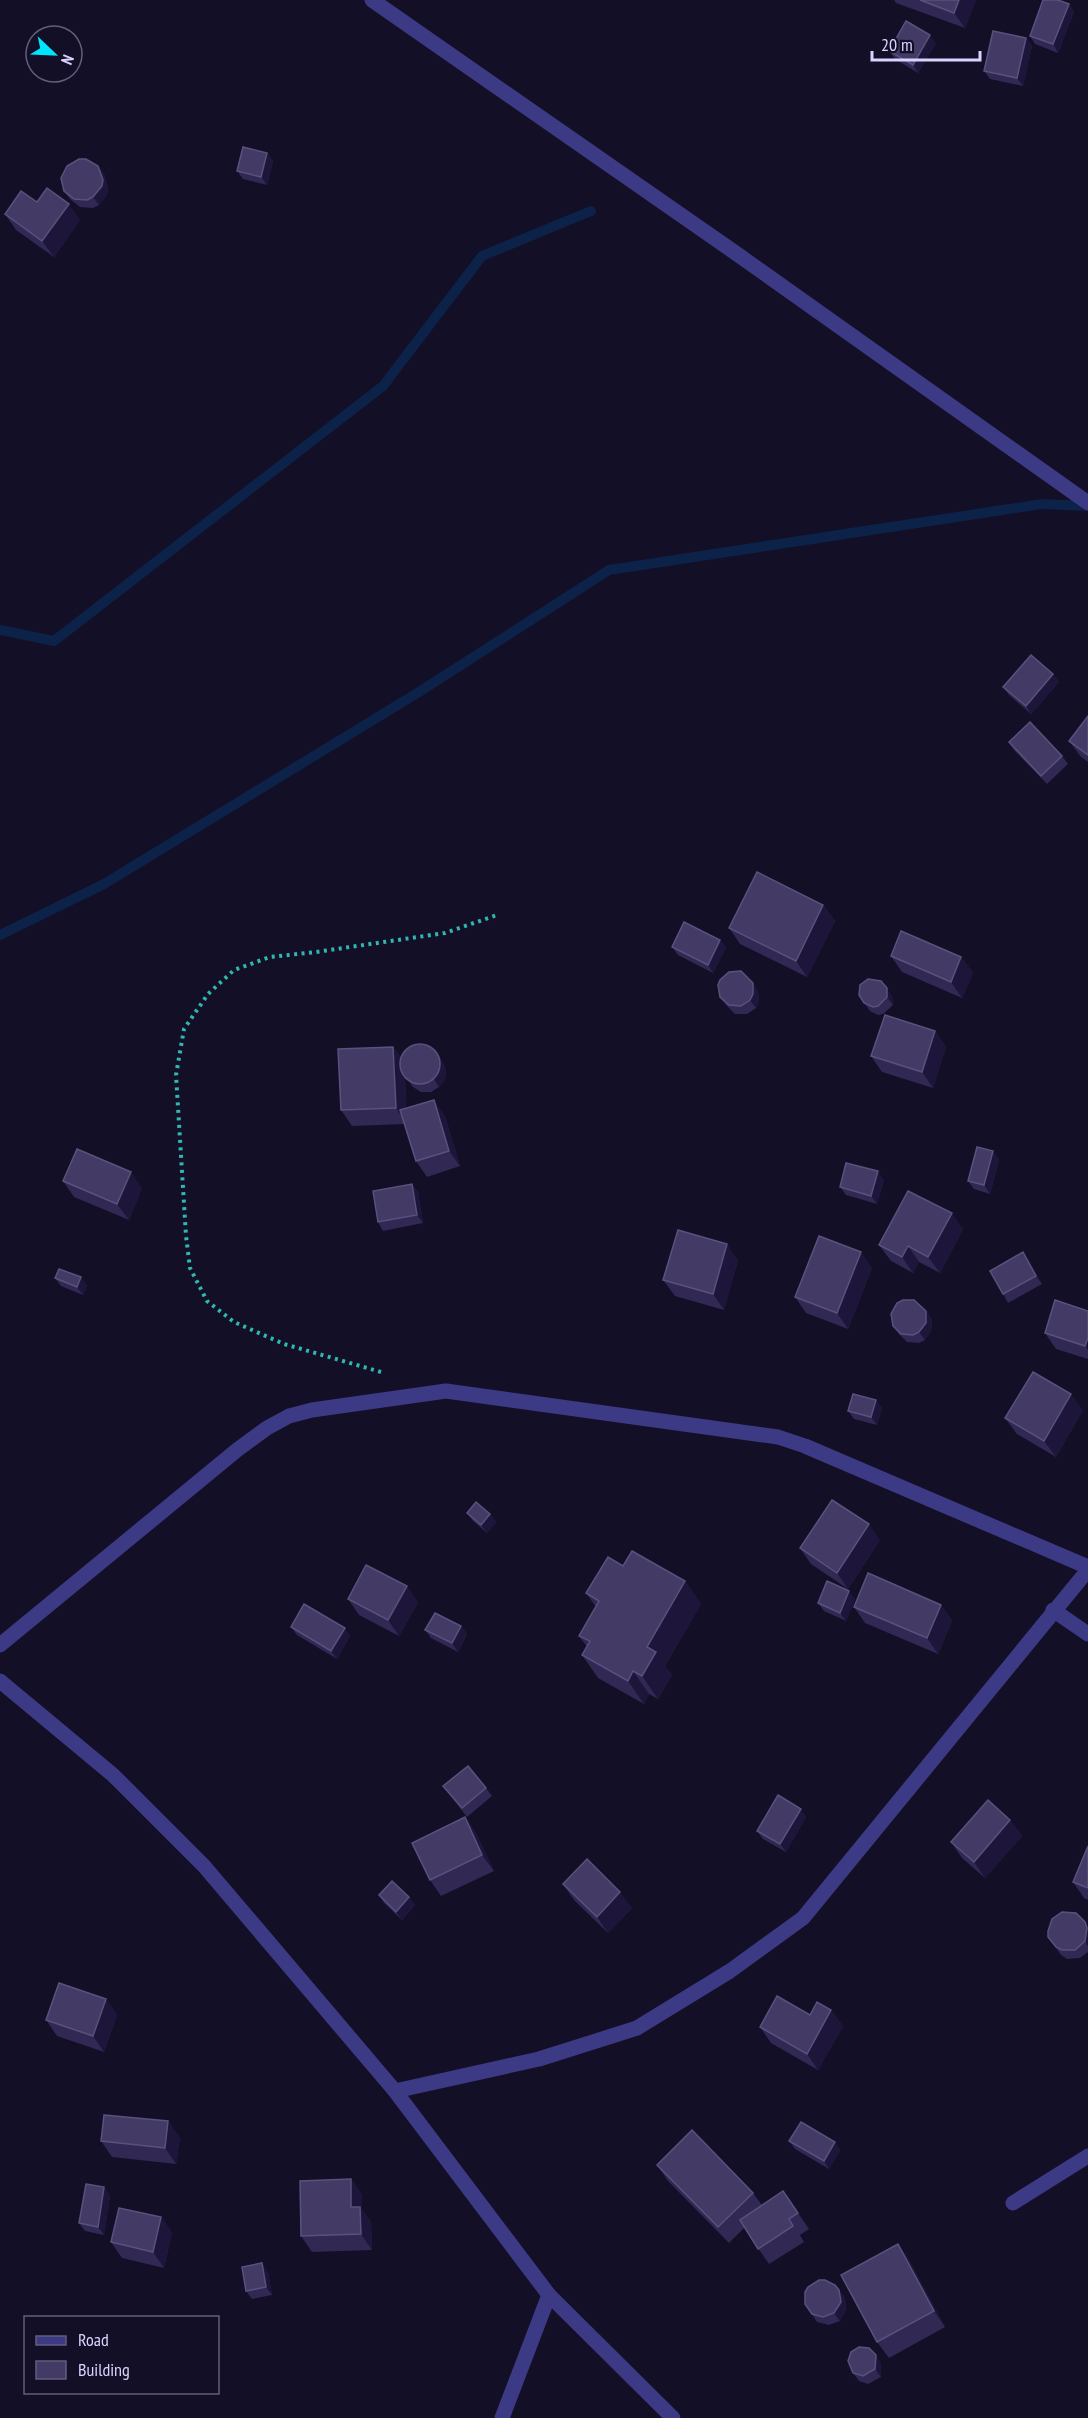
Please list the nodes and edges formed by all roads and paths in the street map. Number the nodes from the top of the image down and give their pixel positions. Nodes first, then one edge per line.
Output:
1 (372, 0) edge
2 (1070, 491) junction
3 (1088, 491) edge
4 (1088, 503) edge
5 (497, 915) dead end
6 (392, 1375) dead end
7 (1088, 1568) edge
8 (1053, 1610) junction
9 (1088, 1634) edge
10 (0, 1645) edge
11 (0, 1681) edge
12 (395, 2091) junction
13 (1088, 2156) edge
14 (1013, 2203) dead end
15 (549, 2295) junction
16 (502, 2418) edge
17 (673, 2418) edge

1 - 2 street
2 - 3 street
2 - 4 street
5 - 6 path
7 - 8 street
7 - 10 street
8 - 9 street
8 - 12 street
11 - 12 street
12 - 15 street
13 - 14 street
15 - 16 street
15 - 17 street

